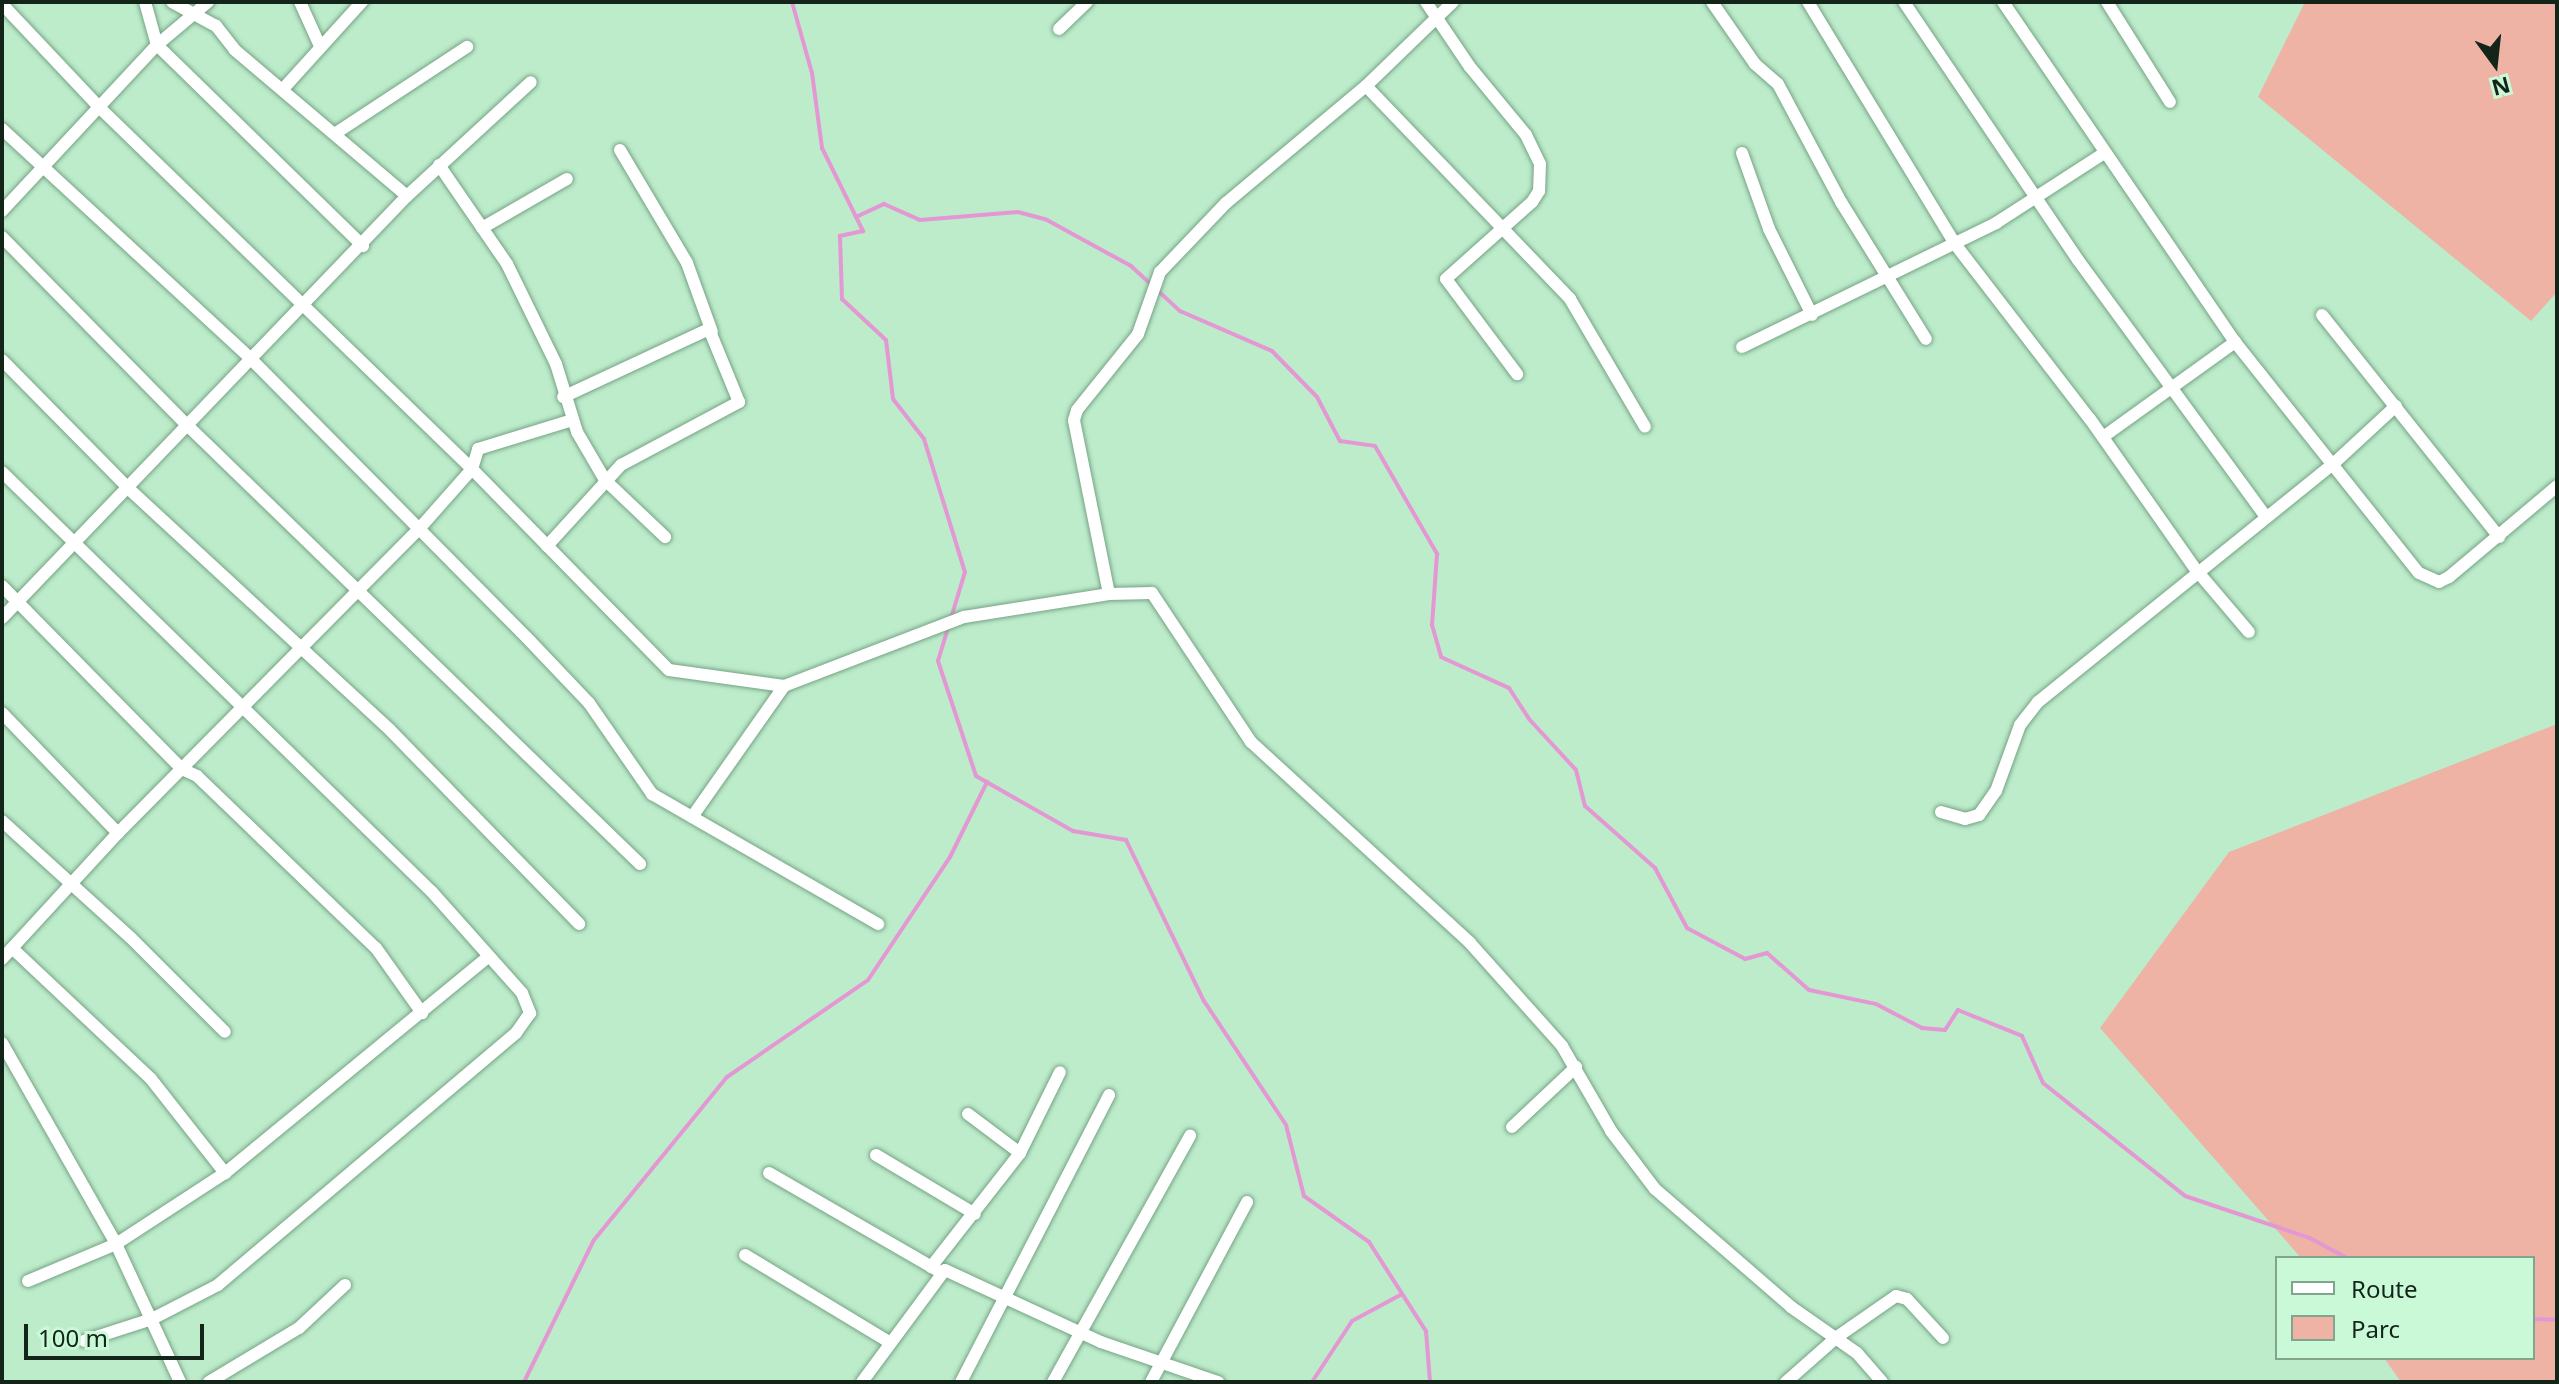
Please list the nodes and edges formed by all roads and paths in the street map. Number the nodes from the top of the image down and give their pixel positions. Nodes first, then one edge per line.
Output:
1 (145, 2) edge
2 (172, 2) edge
3 (208, 2) edge
4 (300, 2) edge
5 (362, 2) edge
6 (1087, 2) edge
7 (1426, 2) edge
8 (1453, 2) edge
9 (1712, 2) edge
10 (1808, 2) edge
11 (1904, 2) edge
12 (2003, 2) edge
13 (2107, 2) edge
14 (2, 4) edge
15 (192, 11) junction
16 (1437, 21) junction
17 (1059, 29) dead end
18 (157, 45) junction
19 (320, 46) junction
20 (467, 47) dead end
21 (531, 82) dead end
22 (1366, 86) junction
23 (283, 89) junction
24 (2170, 102) dead end
25 (101, 109) junction
26 (2, 129) edge
27 (336, 133) junction
28 (620, 150) dead end
29 (1742, 153) dead end
30 (2104, 153) junction
31 (439, 165) junction
32 (42, 169) junction
33 (567, 179) dead end
34 (407, 196) junction
35 (2035, 198) junction
36 (2, 211) edge
37 (482, 228) junction
38 (1507, 229) junction
39 (2, 237) edge
40 (1955, 244) junction
41 (363, 246) junction
42 (1887, 277) junction
43 (306, 305) junction
44 (1812, 315) junction
45 (2322, 315) dead end
46 (712, 332) junction
47 (1926, 339) dead end
48 (2235, 342) junction
49 (1742, 347) dead end
50 (2, 360) edge
51 (252, 360) junction
52 (1517, 374) dead end
53 (2170, 388) junction
54 (563, 397) junction
55 (2396, 406) junction
56 (572, 420) junction
57 (187, 425) junction
58 (1645, 427) dead end
59 (2103, 437) junction
60 (2332, 465) junction
61 (472, 469) junction
62 (2, 472) edge
63 (605, 480) junction
64 (2557, 486) edge
65 (129, 489) junction
66 (2266, 517) junction
67 (419, 529) junction
68 (665, 537) dead end
69 (2499, 537) junction
70 (76, 543) junction
71 (547, 546) junction
72 (2197, 571) junction
73 (2, 586) edge
74 (359, 593) junction
75 (1109, 594) junction
76 (18, 602) junction
77 (2, 618) edge
78 (2249, 632) dead end
79 (302, 649) junction
80 (784, 686) junction
81 (243, 707) junction
82 (2, 713) edge
83 (182, 769) junction
84 (1941, 812) dead end
85 (692, 817) junction
86 (2, 821) edge
87 (118, 833) junction
88 (640, 864) dead end
89 (71, 885) junction
90 (579, 924) dead end
91 (878, 924) dead end
92 (12, 948) junction
93 (488, 957) junction
94 (2, 959) edge
95 (422, 1013) junction
96 (225, 1032) dead end
97 (2, 1043) edge
98 (1576, 1067) junction
99 (1060, 1072) dead end
100 (1109, 1095) dead end
101 (968, 1114) dead end
102 (1512, 1127) dead end
103 (1190, 1136) dead end
104 (1020, 1153) junction
105 (876, 1155) dead end
106 (225, 1173) junction
107 (769, 1173) dead end
108 (1247, 1202) dead end
109 (975, 1214) junction
110 (116, 1244) junction
111 (745, 1255) dead end
112 (935, 1269) junction
113 (28, 1281) dead end
114 (345, 1285) dead end
115 (1007, 1300) junction
116 (152, 1319) junction
117 (1083, 1332) junction
118 (1837, 1337) junction
119 (1943, 1338) dead end
120 (84, 1341) dead end
121 (891, 1343) junction
122 (1162, 1364) junction
123 (180, 1382) edge
124 (209, 1382) edge
125 (862, 1382) edge
126 (961, 1382) edge
127 (1053, 1382) edge
128 (1151, 1382) edge
129 (1218, 1382) edge
130 (1786, 1382) edge
131 (1882, 1382) edge

1 - 18 street
2 - 15 street
3 - 15 street
4 - 19 street
5 - 19 street
6 - 17 street
7 - 16 street
8 - 16 street
9 - 42 street
10 - 40 street
11 - 35 street
12 - 30 street
13 - 24 street
14 - 25 street
15 - 18 street
15 - 23 street
16 - 22 street
16 - 38 street
18 - 25 street
18 - 41 street
19 - 23 street
20 - 27 street
21 - 31 street
22 - 38 street
22 - 75 street
23 - 27 street
25 - 32 street
25 - 43 street
26 - 32 street
27 - 34 street
28 - 46 street
29 - 44 street
30 - 35 street
30 - 48 street
31 - 34 street
31 - 37 street
32 - 36 street
32 - 51 street
33 - 37 street
34 - 41 street
35 - 40 street
35 - 53 street
37 - 54 street
38 - 52 street
38 - 58 street
39 - 57 street
40 - 42 street
40 - 59 street
41 - 43 street
42 - 44 street
42 - 47 street
43 - 51 street
43 - 61 street
44 - 49 street
45 - 55 street
46 - 54 street
46 - 63 street
48 - 53 street
48 - 60 street
50 - 65 street
51 - 57 street
51 - 67 street
53 - 59 street
53 - 66 street
54 - 56 street
55 - 60 street
55 - 69 street
56 - 61 street
56 - 63 street
57 - 65 street
57 - 74 street
59 - 72 street
60 - 66 street
60 - 69 street
61 - 67 street
61 - 71 street
62 - 70 street
63 - 68 street
63 - 71 street
64 - 69 street
65 - 70 street
65 - 79 street
66 - 72 street
67 - 74 street
67 - 85 street
70 - 76 street
70 - 81 street
71 - 80 street
72 - 78 street
72 - 84 street
73 - 76 street
74 - 79 street
74 - 88 street
75 - 80 street
75 - 98 street
76 - 77 street
76 - 83 street
79 - 81 street
79 - 90 street
80 - 85 street
81 - 83 street
81 - 93 street
82 - 87 street
83 - 87 street
83 - 95 street
85 - 91 street
86 - 89 street
87 - 89 street
89 - 92 street
89 - 96 street
92 - 94 street
92 - 106 street
93 - 95 street
93 - 116 street
95 - 106 street
97 - 110 street
98 - 102 street
98 - 118 street
99 - 104 street
100 - 115 street
101 - 104 street
103 - 117 street
104 - 109 street
105 - 109 street
106 - 110 street
107 - 112 street
108 - 122 street
109 - 112 street
110 - 113 street
110 - 116 street
111 - 121 street
112 - 115 street
112 - 121 street
114 - 124 street
115 - 117 street
115 - 126 street
116 - 120 street
116 - 123 street
117 - 122 street
117 - 127 street
118 - 119 street
118 - 130 street
118 - 131 street
121 - 125 street
122 - 128 street
122 - 129 street

